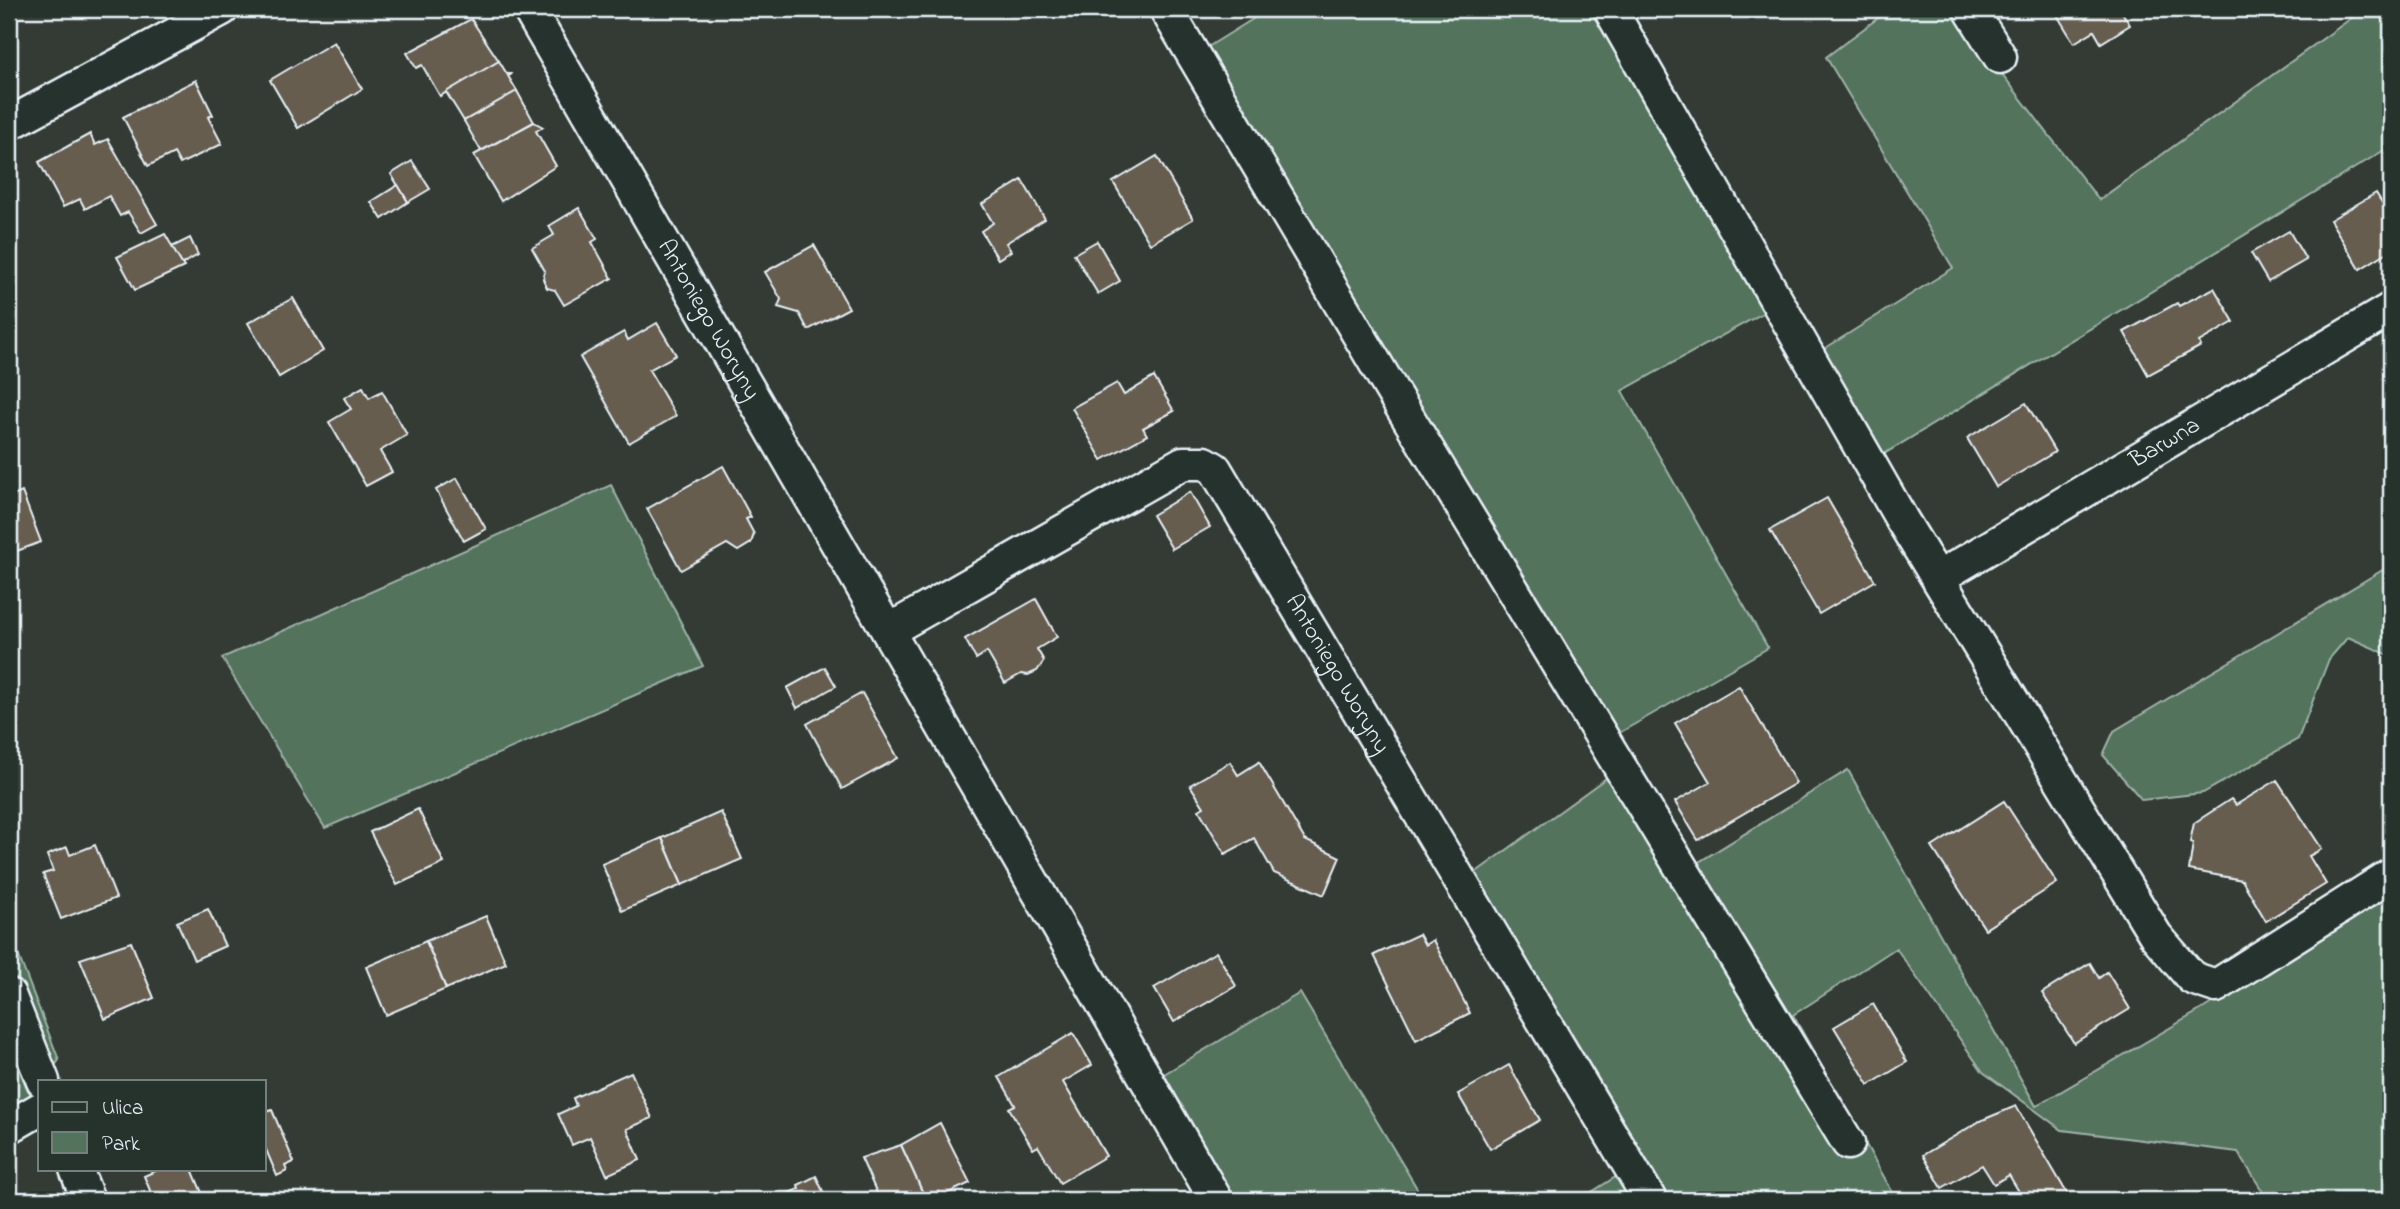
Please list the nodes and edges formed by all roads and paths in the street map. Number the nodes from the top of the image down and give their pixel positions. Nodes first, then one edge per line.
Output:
1 (222, 9) edge
2 (529, 9) edge
3 (1166, 9) edge
4 (1610, 9) edge
5 (1969, 9) edge
6 (2000, 57) dead end
7 (9, 124) edge
8 (2391, 309) edge
9 (1938, 578) junction
10 (888, 631) junction
11 (2391, 875) edge
12 (9, 995) edge
13 (43, 1080) edge
14 (38, 1111) edge
15 (9, 1127) edge
16 (1848, 1143) dead end
17 (76, 1170) edge
18 (88, 1200) edge
19 (1216, 1200) edge
20 (1650, 1200) edge

1 - 7 street
2 - 10 street, Antoniego Woryny
3 - 16 street
4 - 9 street
5 - 6 street
8 - 9 street, Barwna
9 - 11 street
10 - 19 street, Antoniego Woryny
10 - 20 street, Antoniego Woryny
12 - 13 street
14 - 15 street
17 - 18 street

